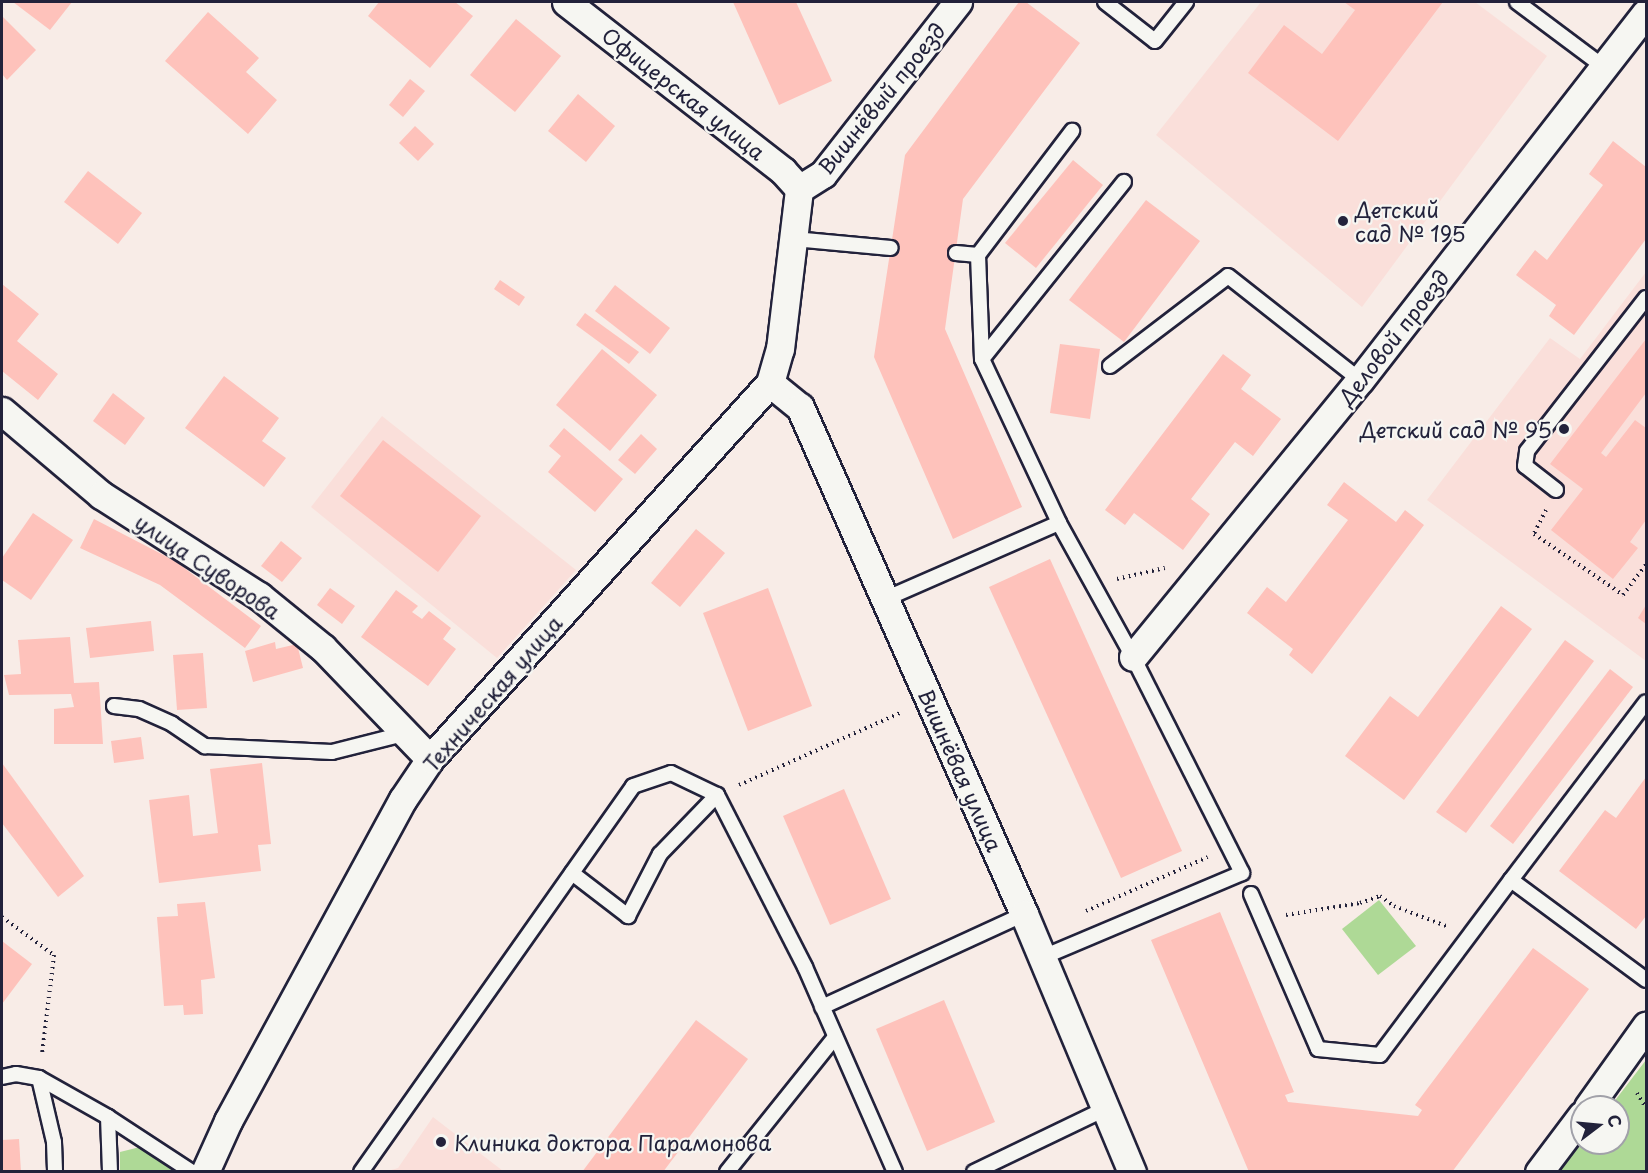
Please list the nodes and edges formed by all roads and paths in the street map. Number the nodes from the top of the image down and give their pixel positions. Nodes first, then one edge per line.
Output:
1 (566, 2) edge
2 (958, 2) edge
3 (1105, 2) edge
4 (1186, 2) edge
5 (1517, 2) edge
6 (1647, 13) edge
7 (1604, 67) junction
8 (1072, 131) dead end
9 (1124, 182) dead end
10 (799, 189) junction
11 (794, 239) junction
12 (891, 248) dead end
13 (956, 253) dead end
14 (978, 255) junction
15 (1647, 298) edge
16 (982, 359) junction
17 (1110, 366) dead end
18 (1359, 380) junction
19 (770, 383) junction
20 (2, 411) edge
21 (1556, 490) joint
22 (1059, 523) junction
23 (1647, 565) edge
24 (1170, 567) dead end
25 (1093, 584) junction
26 (885, 599) junction
27 (1133, 657) junction
28 (930, 700) junction
29 (1647, 702) edge
30 (114, 706) dead end
31 (403, 734) junction
32 (430, 759) junction
33 (717, 795) junction
34 (1229, 848) junction
35 (572, 873) junction
36 (1511, 880) junction
37 (1251, 894) dead end
38 (1093, 904) dead end
39 (1024, 914) junction
40 (2, 917) edge
41 (1262, 919) junction
42 (1470, 935) junction
43 (1043, 957) junction
44 (1647, 980) edge
45 (822, 1007) junction
46 (1647, 1026) edge
47 (835, 1037) junction
48 (2, 1064) edge
49 (16, 1074) junction
50 (2, 1077) edge
51 (39, 1078) junction
52 (1597, 1095) edge
53 (1105, 1109) junction
54 (108, 1117) junction
55 (1570, 1131) edge
56 (55, 1172) edge
57 (110, 1172) edge
58 (192, 1172) edge
59 (204, 1172) edge
60 (361, 1172) edge
61 (727, 1172) edge
62 (895, 1172) edge
63 (974, 1172) edge
64 (1132, 1172) edge
65 (1539, 1172) edge

1 - 10 street, Офицерская улица
2 - 10 street, Вишнёвый проезд
3 - 4 lane
5 - 7 lane
6 - 7 street, Деловой проезд
7 - 18 street, Деловой проезд
8 - 14 lane
9 - 16 lane
10 - 11 street
11 - 12 lane
11 - 19 street
13 - 14 lane
14 - 16 lane
15 - 21 lane
16 - 22 lane
17 - 18 lane
18 - 27 street, Деловой проезд
19 - 26 street, Вишнёвая улица
19 - 32 street, Техническая улица
20 - 31 street, улица Суворова
21 - 23 path
22 - 25 lane
22 - 26 lane
24 - 25 path
25 - 27 lane
26 - 28 street, Вишнёвая улица
27 - 34 lane
28 - 33 path
28 - 39 street, Вишнёвая улица
29 - 36 lane
30 - 31 lane
31 - 32 street, улица Суворова
32 - 59 street, Техническая улица
33 - 35 lane
33 - 35 lane
33 - 45 lane
34 - 38 path
34 - 43 lane
35 - 60 lane
36 - 42 lane
36 - 44 lane
37 - 41 lane
39 - 43 street, Вишнёвая улица
39 - 45 lane
40 - 51 path
41 - 42 path
41 - 42 lane
43 - 53 street, Вишнёвая улица
45 - 47 lane
46 - 52 street
47 - 61 lane
47 - 62 lane
48 - 49 lane
49 - 50 lane
49 - 51 lane
51 - 54 lane
51 - 56 lane
53 - 63 lane
53 - 64 street, Вишнёвая улица
54 - 57 lane
54 - 58 lane
55 - 65 street

